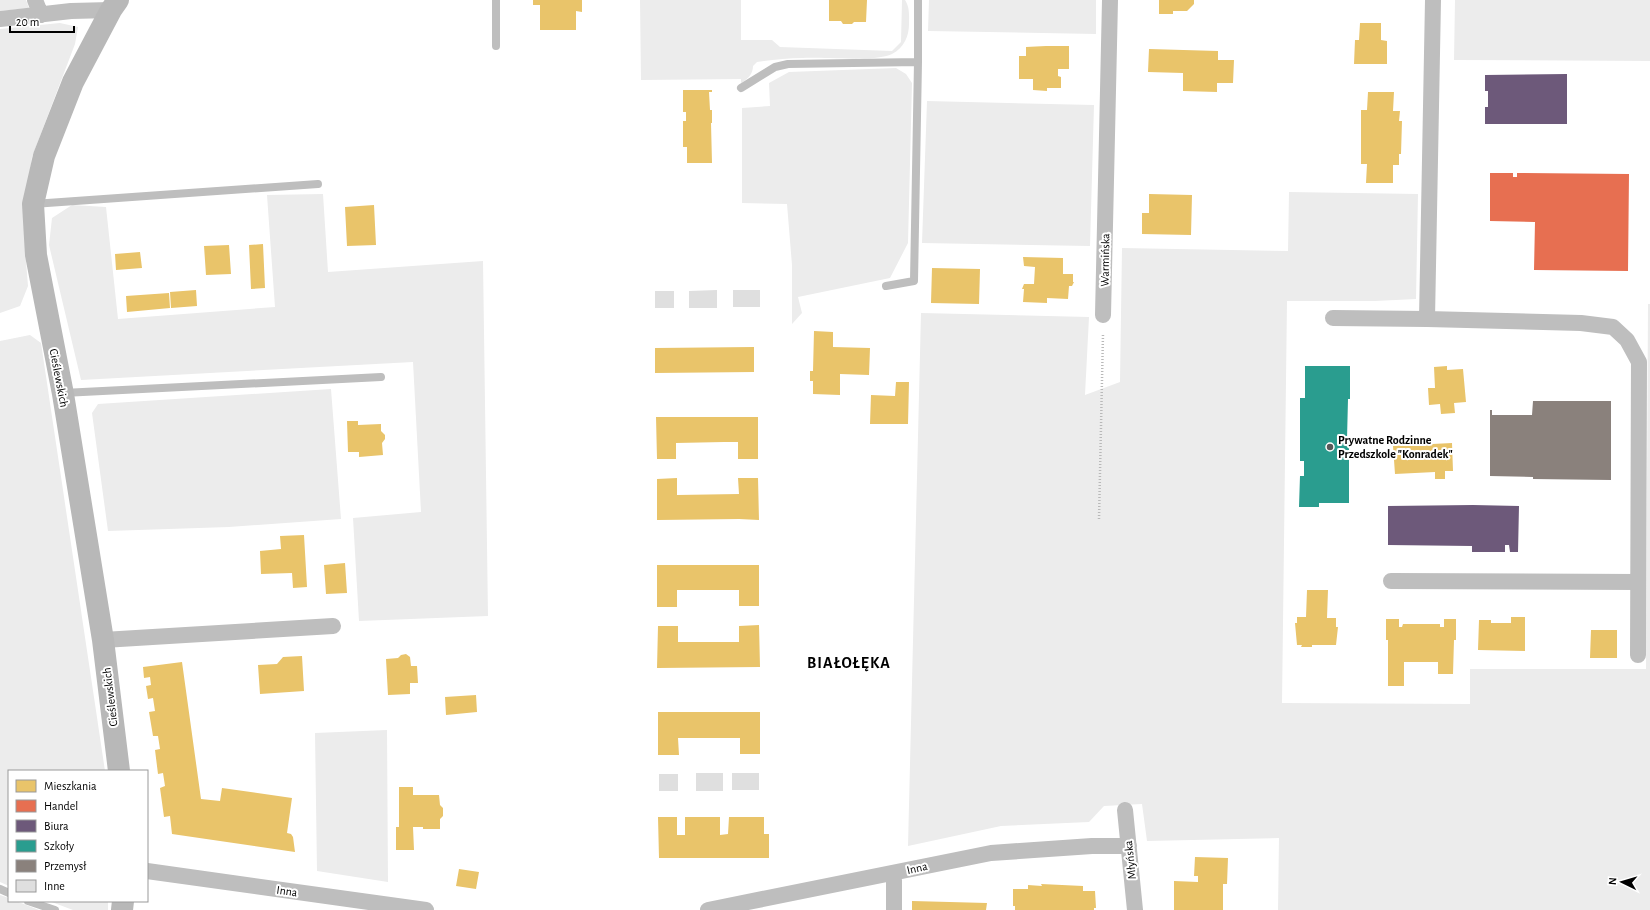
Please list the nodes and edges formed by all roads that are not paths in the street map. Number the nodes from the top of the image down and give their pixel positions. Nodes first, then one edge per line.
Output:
1 (496, 0) edge
2 (918, 0) edge
3 (1110, 0) edge
4 (1433, 0) edge
5 (114, 5) edge
6 (38, 7) edge
7 (0, 19) edge
8 (496, 46) dead end
9 (918, 62) junction
10 (741, 88) dead end
11 (318, 184) dead end
12 (33, 204) junction
13 (886, 286) dead end
14 (1103, 315) road end
15 (1334, 318) dead end
16 (1427, 319) junction
17 (381, 377) dead end
18 (63, 394) junction
19 (1391, 581) dead end
20 (1638, 582) junction
21 (333, 626) dead end
22 (103, 640) junction
23 (1638, 655) dead end
24 (119, 770) edge
25 (1125, 810) dead end
26 (1129, 846) junction
27 (148, 871) edge
28 (894, 873) junction
29 (31, 902) edge
30 (55, 910) edge
31 (426, 910) edge
32 (708, 910) edge
33 (894, 910) edge
34 (1135, 910) edge

1 - 8 lane
2 - 9 lane
3 - 14 street, Warmińska
4 - 16 street
5 - 6 street
5 - 12 street, Cieślewskich
6 - 7 street
9 - 10 lane
9 - 13 lane
11 - 12 lane
12 - 18 street, Cieślewskich
15 - 16 street
16 - 20 street
17 - 18 lane
18 - 22 street, Cieślewskich
19 - 20 street
20 - 23 street
21 - 22 street
22 - 24 street, Cieślewskich
25 - 26 street, Młyńska
26 - 28 street, Inna
26 - 34 street, Młyńska
27 - 31 street, Inna
28 - 32 street, Inna
28 - 33 street
29 - 30 lane

